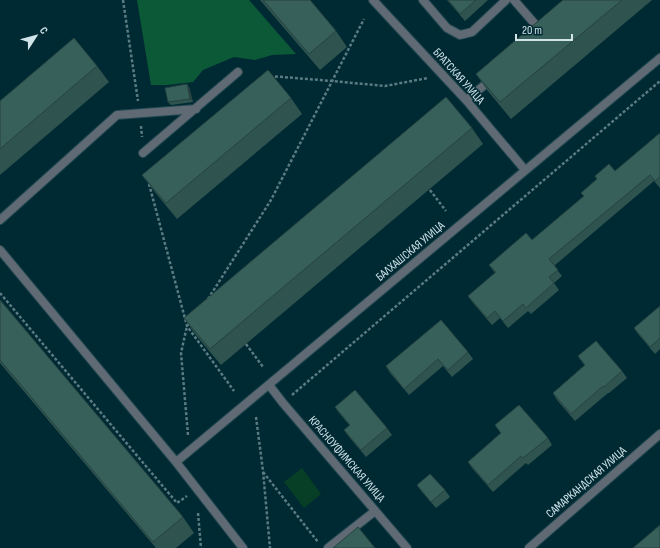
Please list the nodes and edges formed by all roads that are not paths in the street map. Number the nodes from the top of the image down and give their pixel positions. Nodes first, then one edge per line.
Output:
1 (373, 0) edge
2 (423, 0) edge
3 (506, 0) edge
4 (514, 0) edge
5 (544, 35) edge
6 (660, 58) edge
7 (238, 72) dead end
8 (497, 74) edge
9 (466, 100) junction
10 (196, 109) junction
11 (143, 153) road end
12 (525, 170) junction
13 (0, 220) edge
14 (0, 250) edge
15 (269, 385) junction
16 (660, 434) edge
17 (176, 462) junction
18 (375, 511) junction
19 (243, 548) edge
20 (328, 548) edge
21 (407, 548) edge
22 (529, 548) edge

1 - 9 street, БРАТСКАЯ УЛИЦА
2 - 3 street
4 - 5 street
6 - 12 street, БАЛХАШСКАЯ УЛИЦА
7 - 10 street
8 - 9 street
9 - 12 street, БРАТСКАЯ УЛИЦА
10 - 11 street
10 - 13 street
12 - 15 street, БАЛХАШСКАЯ УЛИЦА
14 - 17 street
15 - 17 street, БАЛХАШСКАЯ УЛИЦА
15 - 18 street, КРАСНОУФИМСКАЯ УЛИЦА
16 - 22 street, САМАРКАНДСКАЯ УЛИЦА
17 - 19 street
18 - 20 street
18 - 21 street, КРАСНОУФИМСКАЯ УЛИЦА

